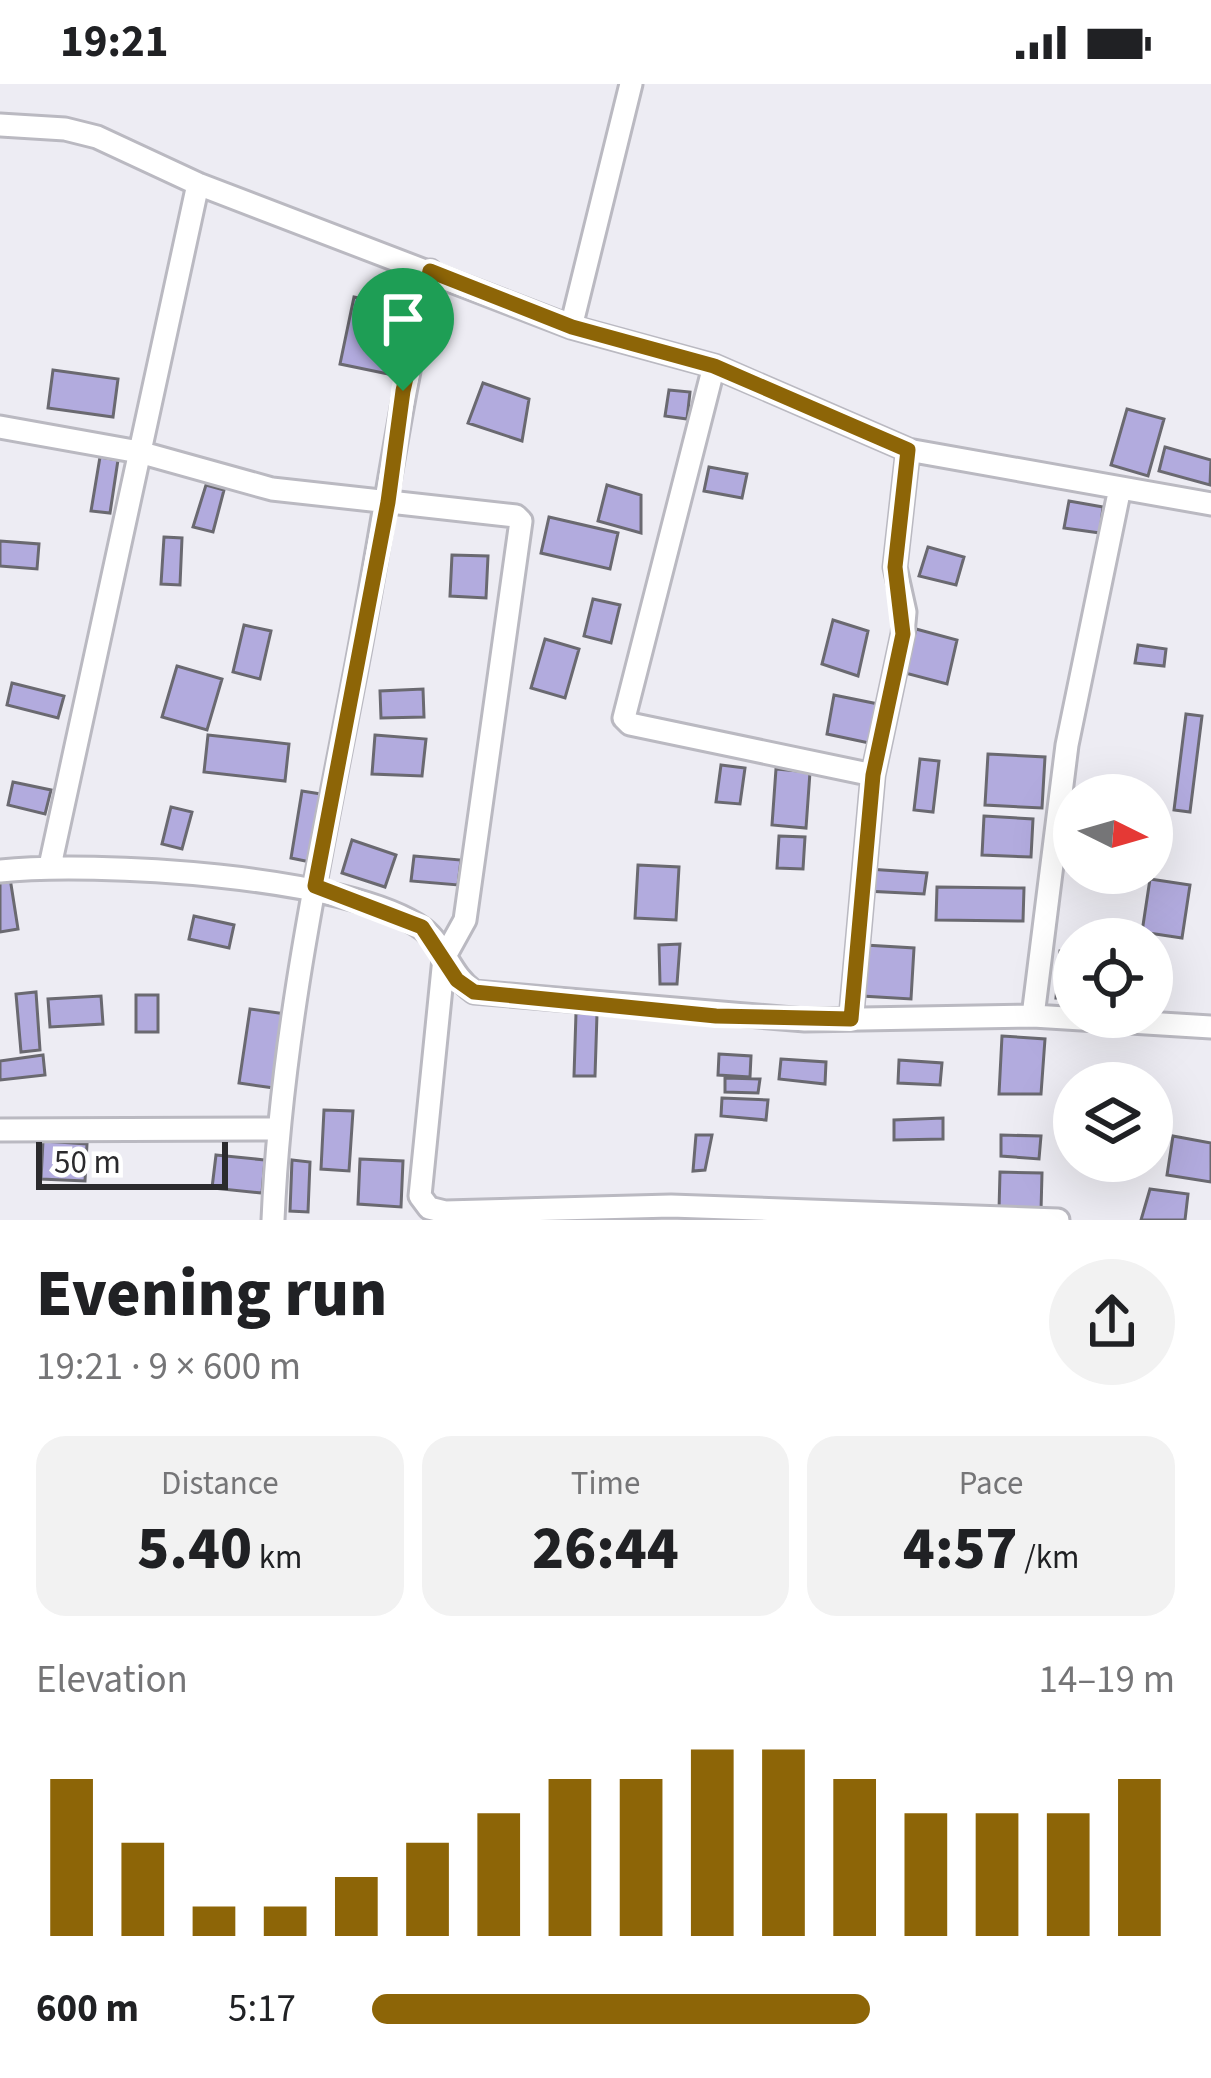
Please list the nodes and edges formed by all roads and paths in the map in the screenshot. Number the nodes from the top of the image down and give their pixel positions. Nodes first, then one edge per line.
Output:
1 (631, 84) edge
2 (0, 125) edge
3 (198, 184) junction
4 (430, 271) junction
5 (572, 327) junction
6 (714, 366) junction
7 (0, 427) edge
8 (908, 450) junction
9 (139, 452) junction
10 (1120, 488) junction
11 (388, 502) junction
12 (1211, 505) edge
13 (873, 775) junction
14 (50, 866) junction
15 (0, 871) edge
16 (315, 886) junction
17 (466, 920) junction
18 (422, 927) junction
19 (444, 958) junction
20 (1033, 1016) junction
21 (851, 1019) junction
22 (1211, 1027) edge
23 (277, 1129) junction
24 (0, 1130) edge
25 (273, 1220) edge
26 (1058, 1220) edge

1 - 5 street
2 - 3 street
3 - 4 street
3 - 9 street
4 - 5 street
4 - 11 street
5 - 6 street
6 - 8 street
6 - 13 street
7 - 9 street
8 - 10 street
8 - 13 street
9 - 11 street
9 - 14 street
10 - 12 street
10 - 20 street
11 - 16 street
11 - 17 street
13 - 21 street
14 - 15 street
14 - 16 street
16 - 18 street
16 - 23 street
17 - 18 street
17 - 19 street
18 - 19 street
19 - 21 street
19 - 26 street
20 - 21 street
20 - 22 street
23 - 24 street
23 - 25 street

